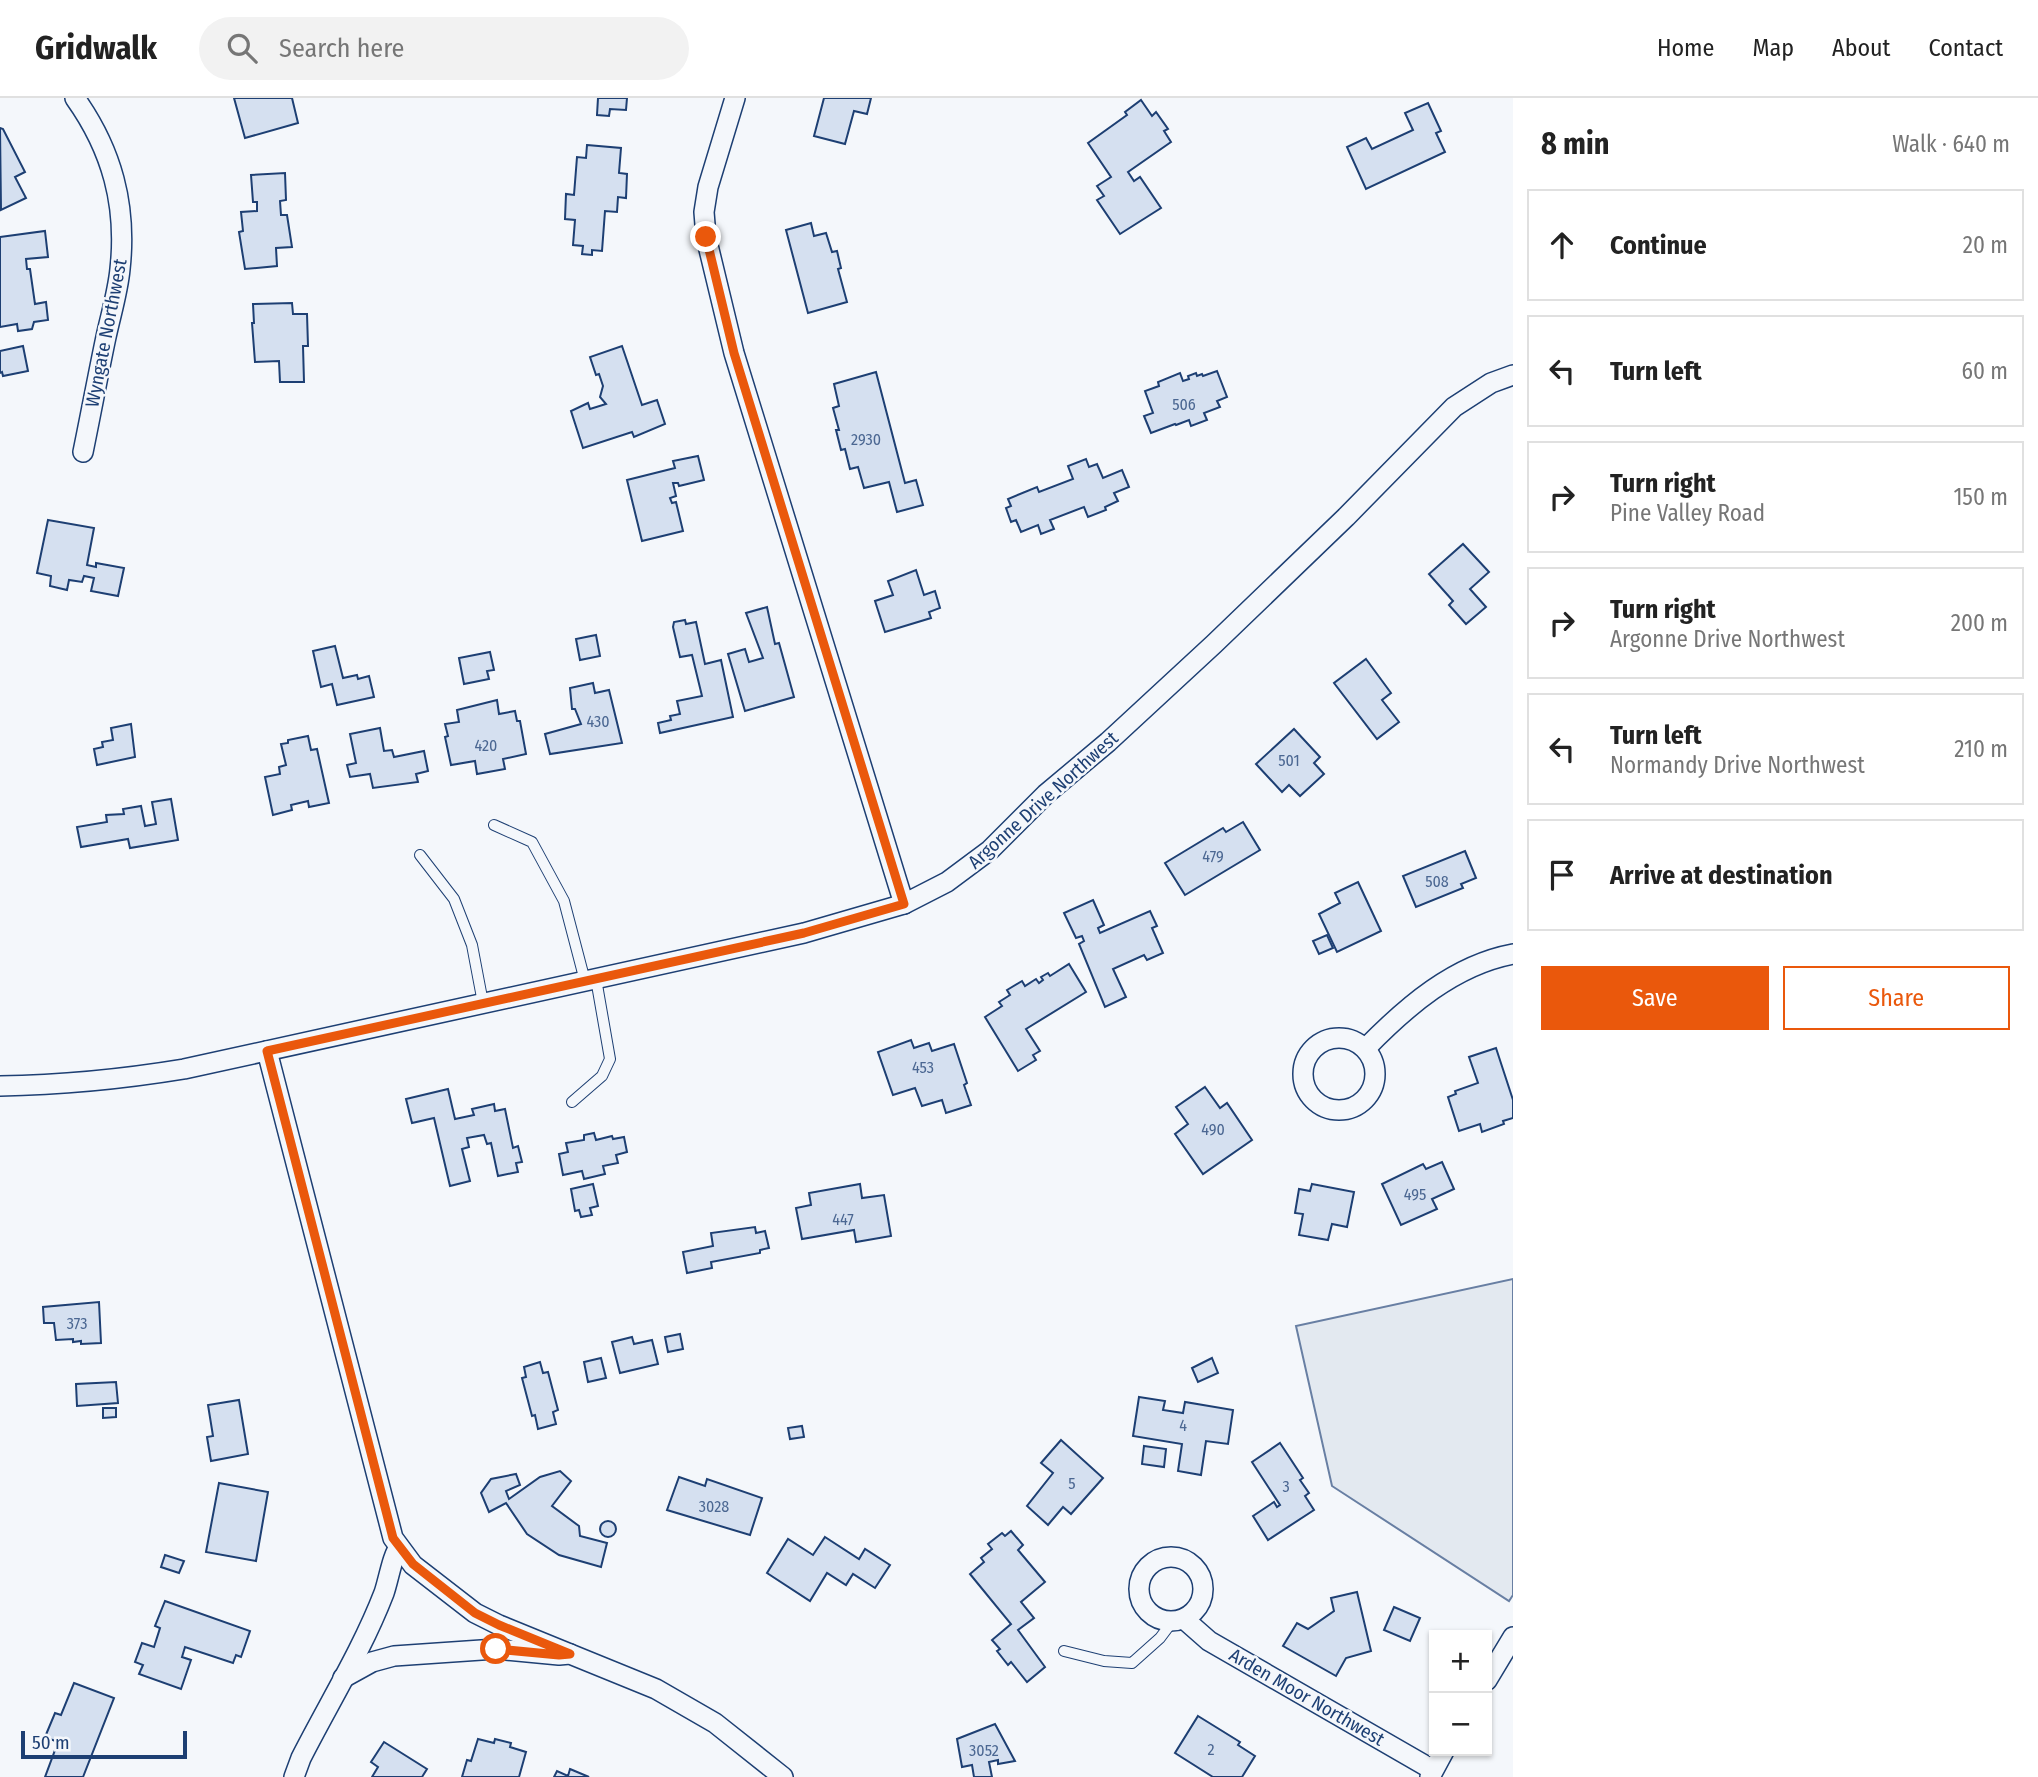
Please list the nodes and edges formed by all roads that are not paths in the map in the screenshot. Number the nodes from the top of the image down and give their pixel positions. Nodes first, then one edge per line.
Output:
1 (75, 98) edge
2 (736, 98) edge
3 (1513, 374) edge
4 (83, 452) dead end
5 (494, 825) dead end
6 (420, 855) dead end
7 (904, 904) junction
8 (1513, 954) edge
9 (590, 980) junction
10 (483, 1003) junction
11 (1366, 1048) dead end
12 (267, 1051) junction
13 (0, 1086) edge
14 (572, 1102) dead end
15 (399, 1548) junction
16 (1178, 1620) joint
17 (1513, 1637) edge
18 (1064, 1651) dead end
19 (570, 1654) junction
20 (1492, 1672) edge
21 (343, 1678) junction
22 (1441, 1756) edge
23 (1431, 1773) edge
24 (294, 1777) edge
25 (783, 1777) edge

1 - 4 street, Wyngate Northwest
2 - 7 street
3 - 7 street, Argonne Drive Northwest
5 - 9 lane
6 - 10 lane
7 - 9 street, Argonne Drive Northwest
8 - 11 street
9 - 10 street, Argonne Drive Northwest
9 - 14 lane
10 - 12 street, Argonne Drive Northwest
12 - 13 street, Argonne Drive Northwest
12 - 15 street
15 - 19 street
15 - 21 street
16 - 18 lane
16 - 23 street, Arden Moor Northwest
17 - 20 street
19 - 21 street
19 - 25 street
21 - 24 street
22 - 23 street

